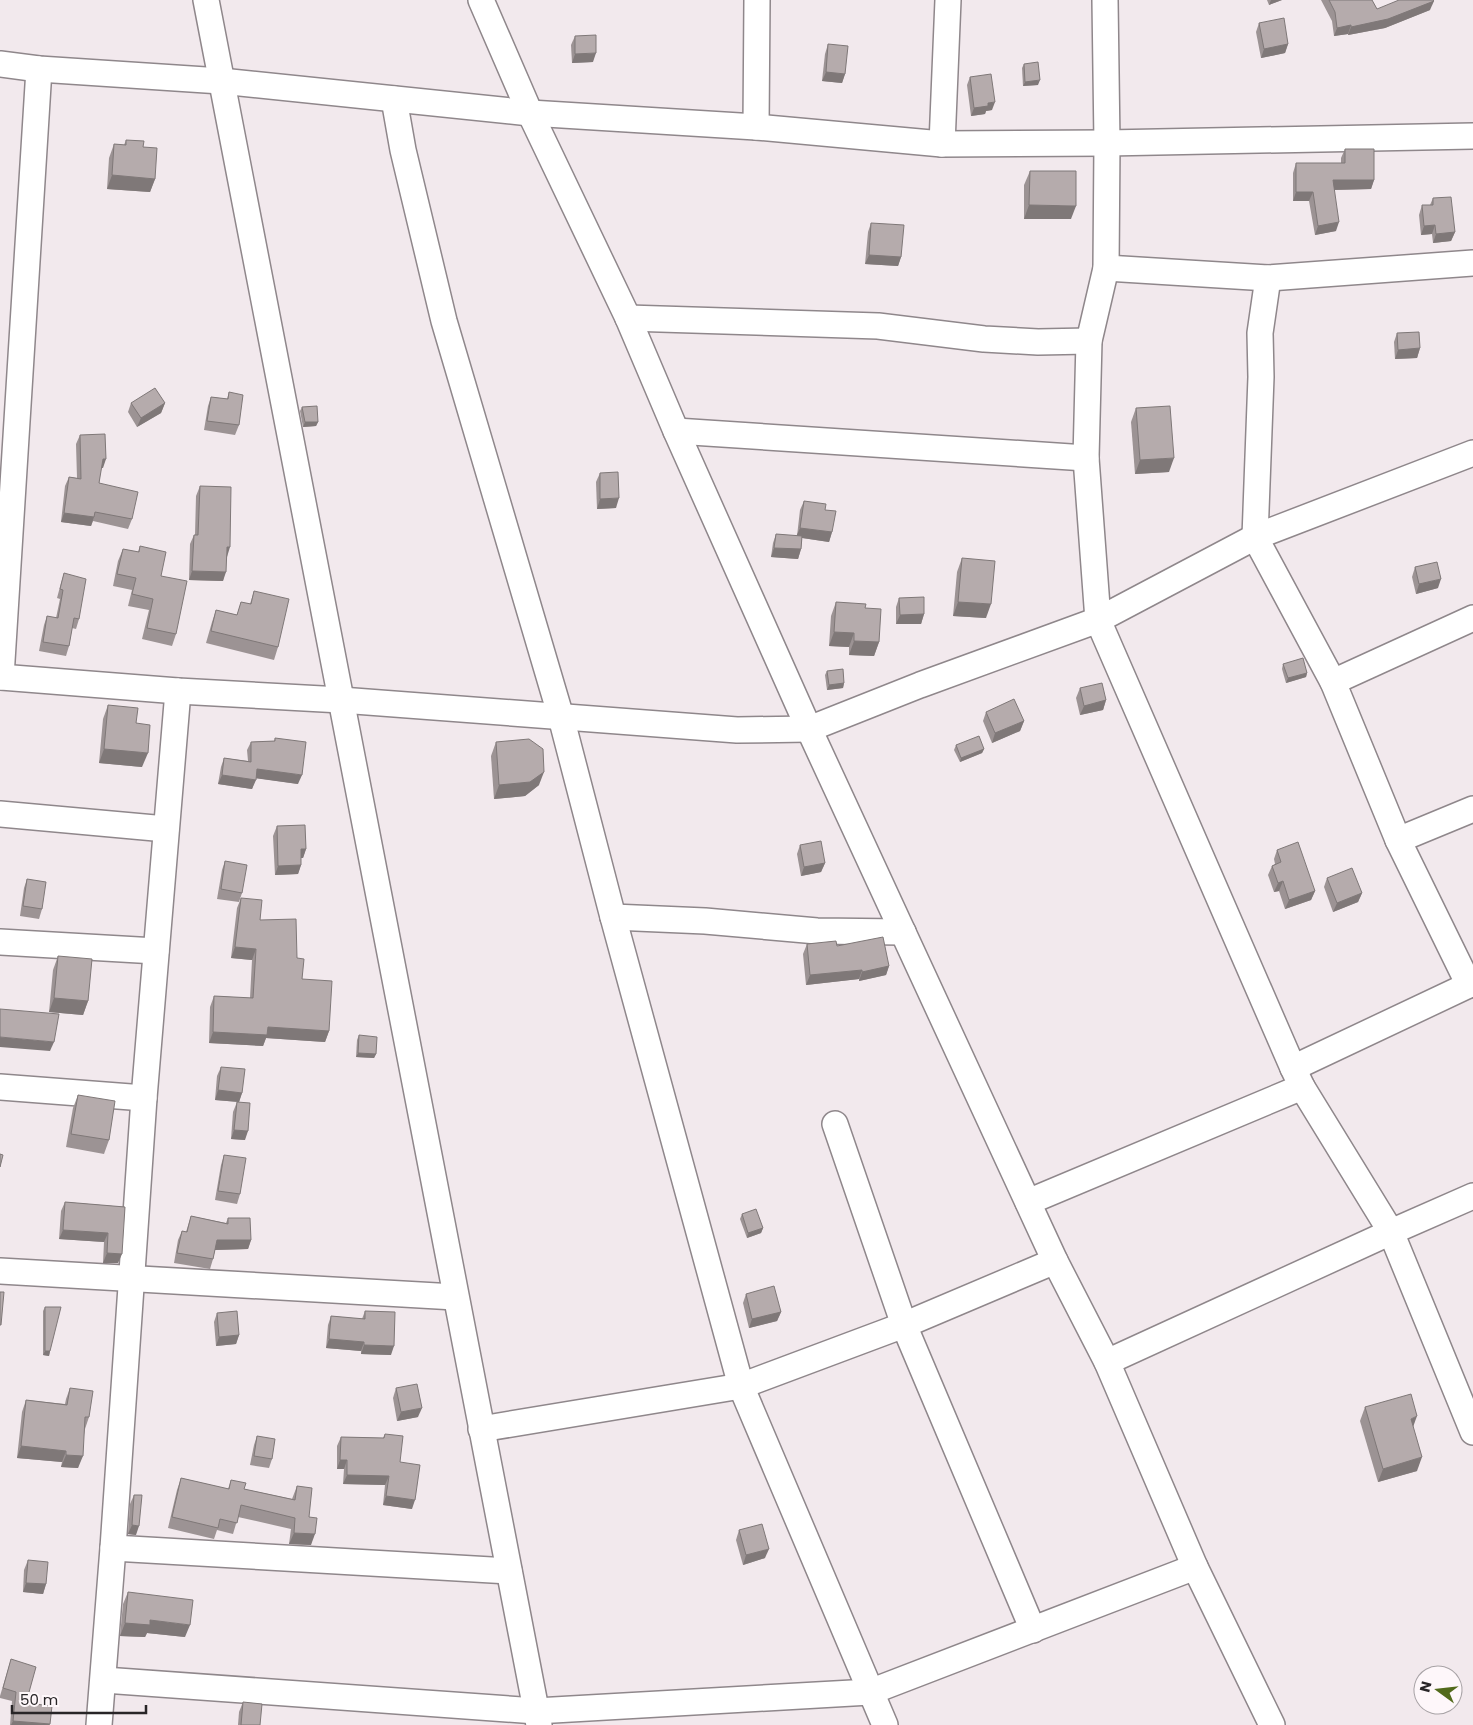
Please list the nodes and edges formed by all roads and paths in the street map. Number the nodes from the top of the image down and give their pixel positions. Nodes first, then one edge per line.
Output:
1 (206, 0) edge
2 (481, 0) edge
3 (757, 0) edge
4 (948, 0) edge
5 (1105, 0) edge
6 (0, 64) edge
7 (39, 69) junction
8 (221, 81) junction
9 (394, 99) junction
10 (530, 112) junction
11 (756, 126) junction
12 (1473, 136) edge
13 (1107, 143) junction
14 (942, 144) junction
15 (1473, 263) edge
16 (1106, 268) junction
17 (1268, 278) junction
18 (628, 318) junction
19 (1089, 341) junction
20 (676, 431) junction
21 (1473, 453) edge
22 (1086, 458) junction
23 (1255, 537) junction
24 (1473, 618) edge
25 (1098, 620) junction
26 (0, 677) edge
27 (1333, 682) junction
28 (178, 691) junction
29 (341, 700) junction
30 (561, 717) junction
31 (809, 729) junction
32 (1473, 809) edge
33 (0, 814) edge
34 (166, 829) junction
35 (1398, 840) junction
36 (613, 917) junction
37 (903, 932) junction
38 (0, 942) edge
39 (156, 951) junction
40 (1471, 984) edge
41 (1298, 1078) junction
42 (0, 1087) edge
43 (144, 1098) junction
44 (835, 1124) dead end
45 (1473, 1196) edge
46 (1028, 1202) junction
47 (1391, 1232) junction
48 (1055, 1261) junction
49 (0, 1271) edge
50 (132, 1280) junction
51 (455, 1297) junction
52 (904, 1325) junction
53 (1107, 1362) junction
54 (741, 1386) junction
55 (481, 1429) junction
56 (1473, 1432) edge
57 (113, 1548) junction
58 (1195, 1567) junction
59 (509, 1571) junction
60 (1032, 1630) junction
61 (104, 1680) junction
62 (870, 1692) junction
63 (538, 1718) edge
64 (99, 1725) edge
65 (885, 1725) edge
66 (1272, 1725) edge

1 - 8 street
2 - 10 street
3 - 11 street
4 - 14 street
5 - 13 street
6 - 7 street
7 - 8 street
7 - 26 street
8 - 9 street
8 - 29 street
9 - 10 street
9 - 30 street
10 - 11 street
10 - 18 street
11 - 14 street
12 - 13 street
13 - 14 street
13 - 16 street
15 - 17 street
16 - 17 street
16 - 19 street
17 - 23 street
18 - 19 street
18 - 20 street
19 - 22 street
20 - 22 street
20 - 31 street
21 - 23 street
22 - 25 street
23 - 25 street
23 - 27 street
24 - 27 street
25 - 31 street
25 - 41 street
26 - 28 street
27 - 35 street
28 - 29 street
28 - 34 street
29 - 30 street
29 - 51 street
30 - 31 street
30 - 36 street
31 - 37 street
32 - 35 street
33 - 34 street
34 - 39 street
35 - 40 street
36 - 37 street
36 - 54 street
37 - 46 street
38 - 39 street
39 - 43 street
40 - 41 street
41 - 46 street
41 - 47 street
42 - 43 street
43 - 50 street
44 - 52 street
45 - 47 street
46 - 48 street
47 - 53 street
47 - 56 street
48 - 52 street
48 - 53 street
49 - 50 street
50 - 51 street
50 - 57 street
51 - 55 street
52 - 54 street
52 - 60 street
53 - 58 street
54 - 55 street
54 - 62 street
55 - 59 street
57 - 59 street
57 - 61 street
58 - 60 street
58 - 66 street
59 - 63 street
60 - 62 street
61 - 63 street
61 - 64 street
62 - 63 street
62 - 65 street

